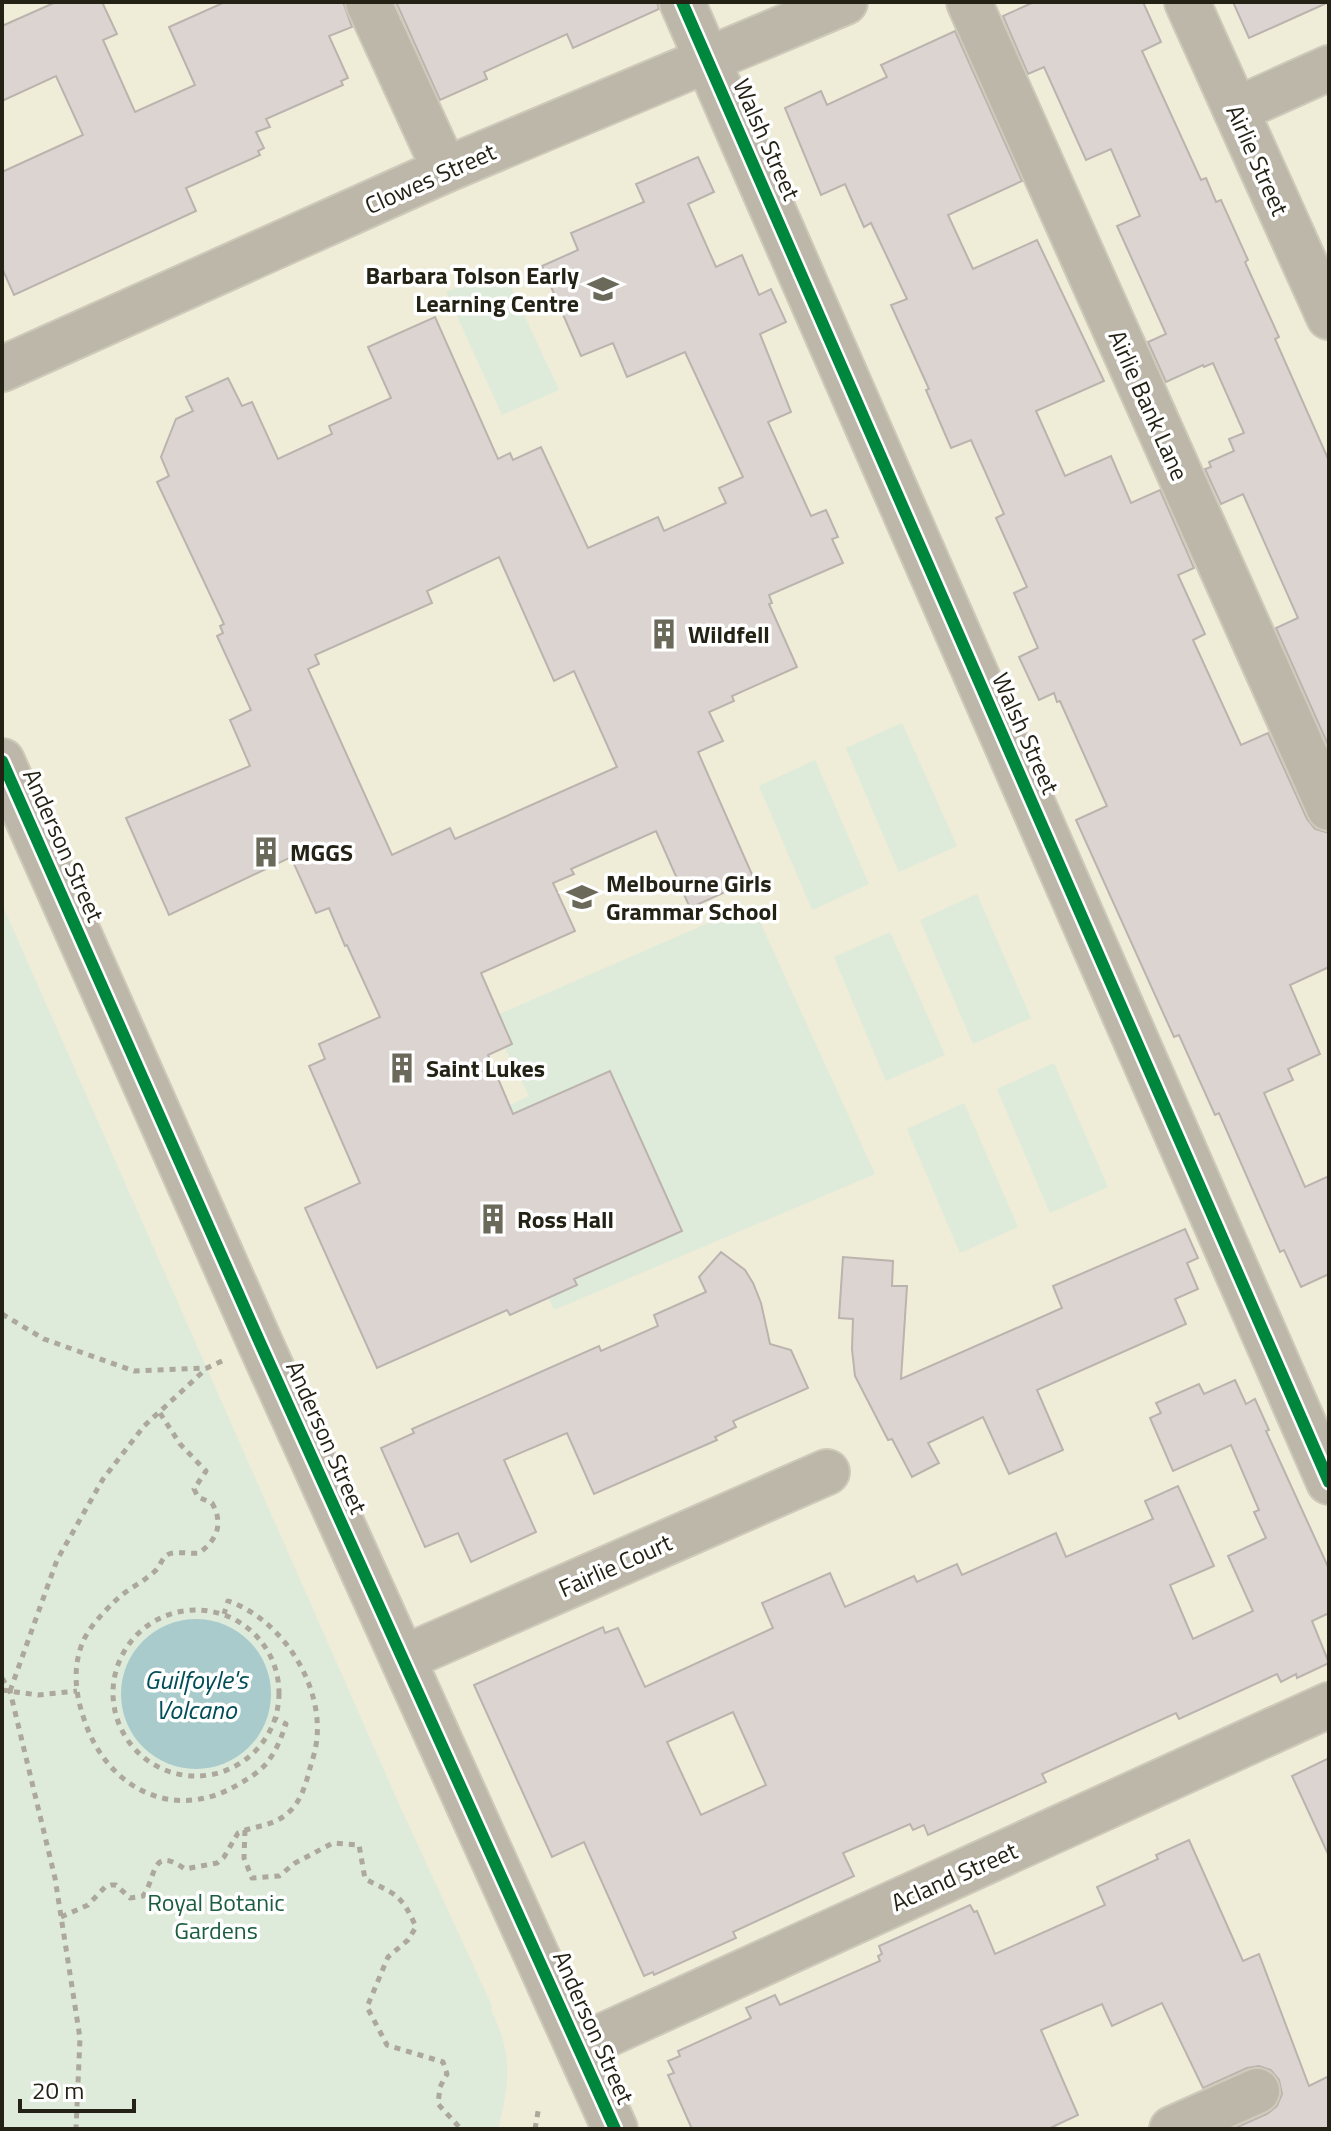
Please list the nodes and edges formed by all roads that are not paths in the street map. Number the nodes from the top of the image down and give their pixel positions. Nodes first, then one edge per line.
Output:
1 (368, 2) edge
2 (682, 2) edge
3 (845, 2) edge
4 (969, 2) edge
5 (1187, 2) edge
6 (708, 61) junction
7 (1329, 68) edge
8 (1236, 110) junction
9 (445, 170) junction
10 (1329, 317) edge
11 (7, 368) edge
12 (2, 761) edge
13 (1329, 808) edge
14 (827, 1472) dead end
15 (1329, 1482) edge
16 (404, 1658) junction
17 (1329, 1705) edge
18 (579, 2047) junction
19 (1257, 2091) dead end
20 (615, 2129) edge
21 (1172, 2129) edge

1 - 9 street
2 - 6 street, Walsh Street
3 - 6 street, Clowes Street
4 - 13 street, Airlie Bank Lane
5 - 8 street, Airlie Street
6 - 9 street, Clowes Street
6 - 15 street, Walsh Street
7 - 8 street
8 - 10 street, Airlie Street
9 - 11 street, Clowes Street
12 - 16 street, Anderson Street
14 - 16 street, Fairlie Court
16 - 18 street, Anderson Street
17 - 18 street, Acland Street
18 - 20 street, Anderson Street
19 - 21 street

